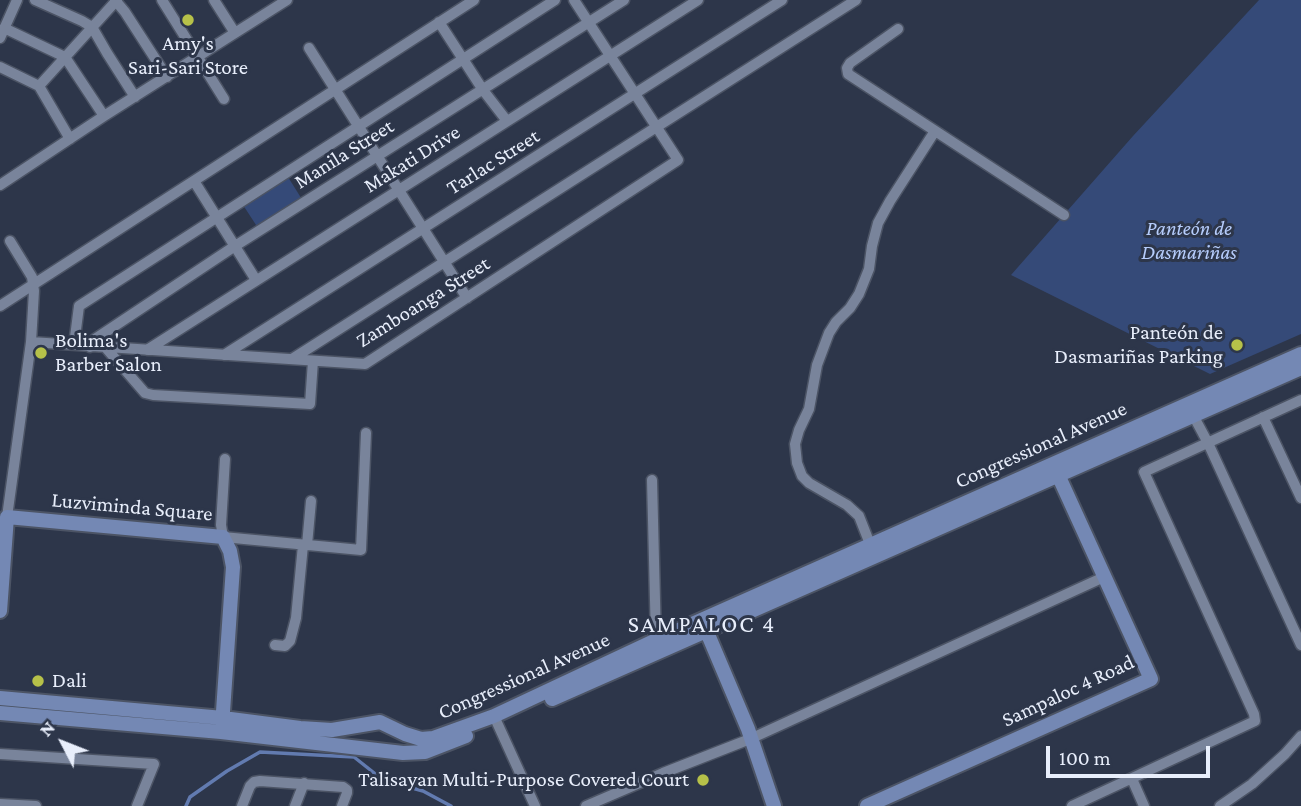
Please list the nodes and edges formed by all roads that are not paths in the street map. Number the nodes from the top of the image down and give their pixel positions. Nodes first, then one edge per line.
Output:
1 (16, 0) edge
2 (35, 0) edge
3 (116, 0) edge
4 (162, 0) edge
5 (214, 0) edge
6 (287, 0) edge
7 (474, 0) edge
8 (555, 0) edge
9 (574, 0) edge
10 (624, 0) edge
11 (698, 0) edge
12 (782, 0) edge
13 (856, 0) edge
14 (439, 22) junction
15 (589, 23) junction
16 (92, 27) junction
17 (898, 29) dead end
18 (2, 33) edge
19 (236, 33) junction
20 (309, 48) dead end
21 (610, 55) junction
22 (65, 57) junction
23 (198, 57) junction
24 (463, 59) junction
25 (0, 67) edge
26 (167, 77) junction
27 (39, 86) junction
28 (335, 90) junction
29 (483, 90) junction
30 (635, 94) junction
31 (135, 97) junction
32 (224, 99) dead end
33 (104, 116) junction
34 (507, 121) junction
35 (358, 127) junction
36 (656, 127) junction
37 (935, 131) junction
38 (70, 139) junction
39 (376, 156) junction
40 (194, 181) junction
41 (0, 185) edge
42 (398, 190) junction
43 (1064, 215) dead end
44 (217, 217) junction
45 (423, 229) junction
46 (10, 241) dead end
47 (235, 246) junction
48 (444, 262) junction
49 (256, 280) junction
50 (34, 284) junction
51 (467, 298) junction
52 (0, 306) edge
53 (31, 342) junction
54 (74, 345) junction
55 (90, 346) junction
56 (106, 348) junction
57 (147, 350) junction
58 (1301, 354) edge
59 (224, 355) junction
60 (292, 359) junction
61 (313, 361) junction
62 (1301, 368) edge
63 (1301, 400) edge
64 (1193, 415) junction
65 (1263, 417) junction
66 (366, 433) dead end
67 (1208, 443) junction
68 (225, 459) dead end
69 (1055, 469) junction
70 (652, 480) dead end
71 (1301, 498) edge
72 (311, 501) dead end
73 (7, 517) junction
74 (223, 537) junction
75 (870, 544) junction
76 (305, 545) junction
77 (1104, 577) junction
78 (0, 611) edge
79 (704, 625) junction
80 (656, 639) junction
81 (275, 645) dead end
82 (1301, 645) edge
83 (0, 698) edge
84 (0, 713) edge
85 (495, 720) junction
86 (222, 725) junction
87 (1301, 736) edge
88 (750, 739) junction
89 (0, 754) edge
90 (1132, 779) junction
91 (304, 783) junction
92 (0, 804) edge
93 (36, 806) edge
94 (137, 806) edge
95 (242, 806) edge
96 (295, 806) edge
97 (342, 806) edge
98 (535, 806) edge
99 (586, 806) edge
100 (774, 806) edge
101 (867, 806) edge
102 (1072, 806) edge
103 (1144, 806) edge
104 (1220, 806) edge

1 - 18 street
2 - 16 street
3 - 16 street
3 - 26 street
4 - 23 street
5 - 19 street
6 - 19 street
7 - 14 street
8 - 24 street
9 - 15 street
10 - 15 street, Manila Street
11 - 21 street, Makati Drive
12 - 30 street, Tarlac Street
13 - 36 street
14 - 24 street
14 - 28 street
15 - 21 street
15 - 29 street, Manila Street
16 - 22 street
16 - 31 street
17 - 37 street
18 - 22 street
19 - 23 street
20 - 28 street
21 - 30 street
21 - 34 street, Makati Drive
22 - 27 street
22 - 33 street
23 - 26 street
23 - 32 street
24 - 29 street
24 - 35 street
25 - 27 street
26 - 31 street
27 - 38 street
28 - 35 street
28 - 40 street
29 - 34 street
29 - 39 street, Manila Street
30 - 36 street
30 - 45 street, Tarlac Street
31 - 33 street
33 - 38 street
34 - 42 street, Makati Drive
35 - 39 street
35 - 44 street
36 - 48 street
36 - 51 street, Zamboanga Street
37 - 43 street
37 - 75 street
38 - 41 street
39 - 42 street
39 - 47 street, Manila Street
40 - 44 street
40 - 50 street
42 - 45 street
42 - 49 street, Makati Drive
44 - 47 street
44 - 54 street
45 - 48 street
45 - 59 street, Tarlac Street
46 - 50 street
47 - 49 street
47 - 55 street, Manila Street
48 - 51 street
48 - 60 street
49 - 57 street, Makati Drive
50 - 52 street
50 - 53 street
51 - 61 street, Zamboanga Street
53 - 54 street, Zamboanga Street
53 - 73 street
54 - 55 street, Zamboanga Street
55 - 56 street, Zamboanga Street
56 - 57 street, Zamboanga Street
56 - 61 street
57 - 59 street, Zamboanga Street
58 - 69 main road, Congressional Avenue
59 - 60 street, Zamboanga Street
60 - 61 street, Zamboanga Street
62 - 64 main road, Congressional Avenue
63 - 65 street
64 - 67 street
64 - 69 main road, Congressional Avenue
65 - 67 street
65 - 71 street
66 - 76 street
67 - 82 street
67 - 90 street
68 - 74 street
69 - 75 main road, Congressional Avenue
69 - 77 main road, Sampaloc 4 Road
69 - 79 main road, Congressional Avenue
70 - 80 street
72 - 76 street
73 - 74 main road, Luzviminda Square
73 - 78 main road
74 - 76 street
74 - 86 main road, Luzviminda Square
75 - 79 main road, Congressional Avenue
76 - 81 street
77 - 88 street
77 - 101 main road, Sampaloc 4 Road
79 - 80 main road, Congressional Avenue
79 - 85 main road, Congressional Avenue
79 - 88 main road
80 - 85 main road, Congressional Avenue
83 - 86 main road, Congressional Avenue
84 - 86 main road, Congressional Avenue
85 - 86 main road, Congressional Avenue
85 - 86 main road, Congressional Avenue
85 - 98 street
87 - 104 street
88 - 99 street
88 - 100 main road
89 - 94 street
90 - 102 street
90 - 103 street
91 - 95 street
91 - 96 street
91 - 97 street
92 - 93 street

